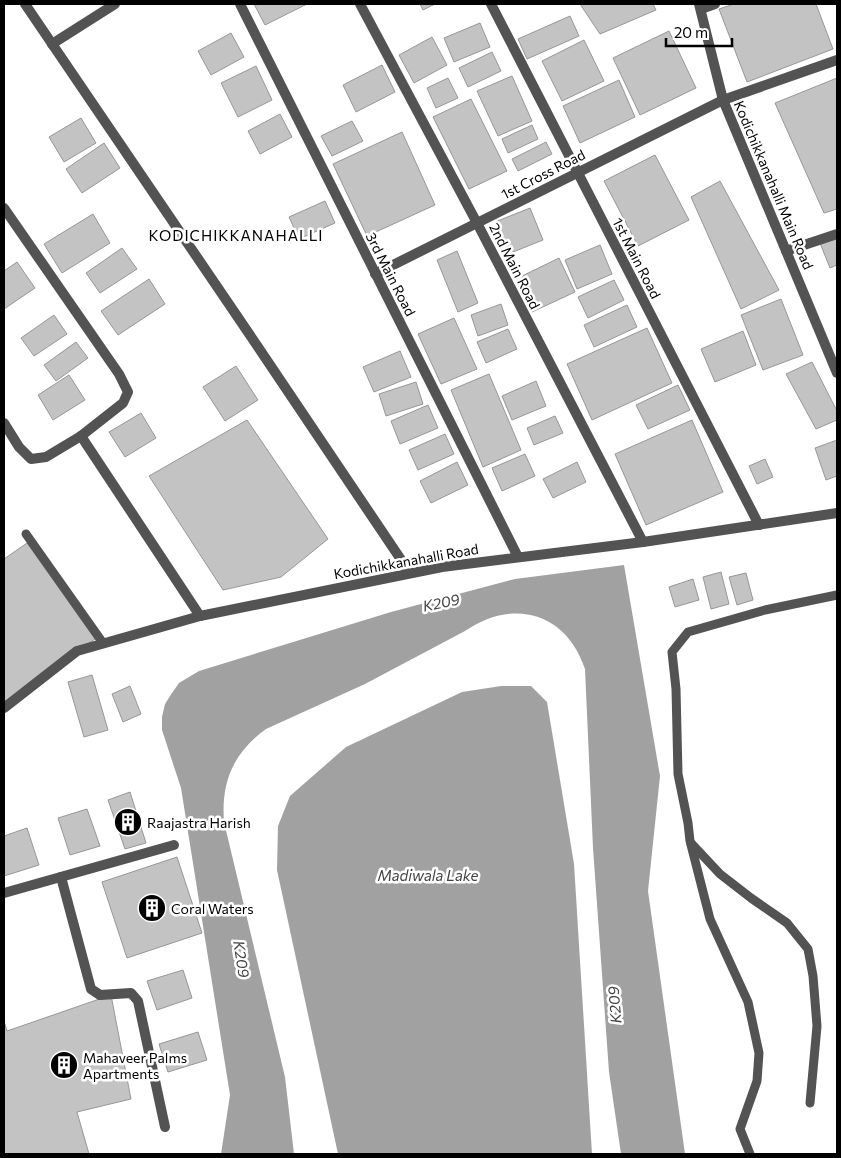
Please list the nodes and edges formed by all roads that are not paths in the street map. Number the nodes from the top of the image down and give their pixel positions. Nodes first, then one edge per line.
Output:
1 (24, 4) edge
2 (115, 4) edge
3 (240, 4) edge
4 (360, 4) edge
5 (491, 4) edge
6 (715, 4) edge
7 (700, 6) edge
8 (52, 44) junction
9 (837, 60) edge
10 (723, 100) junction
11 (578, 172) junction
12 (4, 208) edge
13 (477, 223) junction
14 (837, 234) edge
15 (786, 251) junction
16 (375, 274) junction
17 (837, 373) edge
18 (4, 423) edge
19 (81, 436) junction
20 (837, 513) edge
21 (759, 525) junction
22 (26, 534) dead end
23 (643, 542) junction
24 (518, 556) junction
25 (410, 573) junction
26 (837, 594) edge
27 (200, 616) junction
28 (103, 644) junction
29 (4, 708) edge
30 (690, 841) junction
31 (174, 845) dead end
32 (61, 877) junction
33 (4, 893) edge
34 (810, 1103) dead end
35 (165, 1127) dead end
36 (750, 1154) edge

1 - 8 street
2 - 8 street
3 - 16 street, 3rd Main Road
4 - 13 street, 2nd Main Road
5 - 11 street, 1st Main Road
6 - 7 street
7 - 10 street, Kodichikkanahalli Main Road
8 - 25 street
9 - 10 street, 1st Cross Road
10 - 11 street, 1st Cross Road
10 - 15 street, Kodichikkanahalli Main Road
11 - 13 street, 1st Cross Road
11 - 21 street, 1st Main Road
12 - 19 street
13 - 16 street, 1st Cross Road
13 - 23 street, 2nd Main Road
14 - 15 street
15 - 17 street, Kodichikkanahalli Main Road
16 - 24 street, 3rd Main Road
18 - 19 street
19 - 27 street
20 - 21 street, Kodichikkanahalli Road
21 - 23 street, Kodichikkanahalli Road
22 - 28 lane
23 - 24 street, Kodichikkanahalli Road
24 - 25 street, Kodichikkanahalli Road
25 - 27 street, Kodichikkanahalli Road
26 - 30 lane
27 - 28 street, Kodichikkanahalli Road
28 - 29 street, Kodichikkanahalli Road
30 - 34 lane
30 - 36 lane
31 - 32 street
32 - 33 street
32 - 35 street

